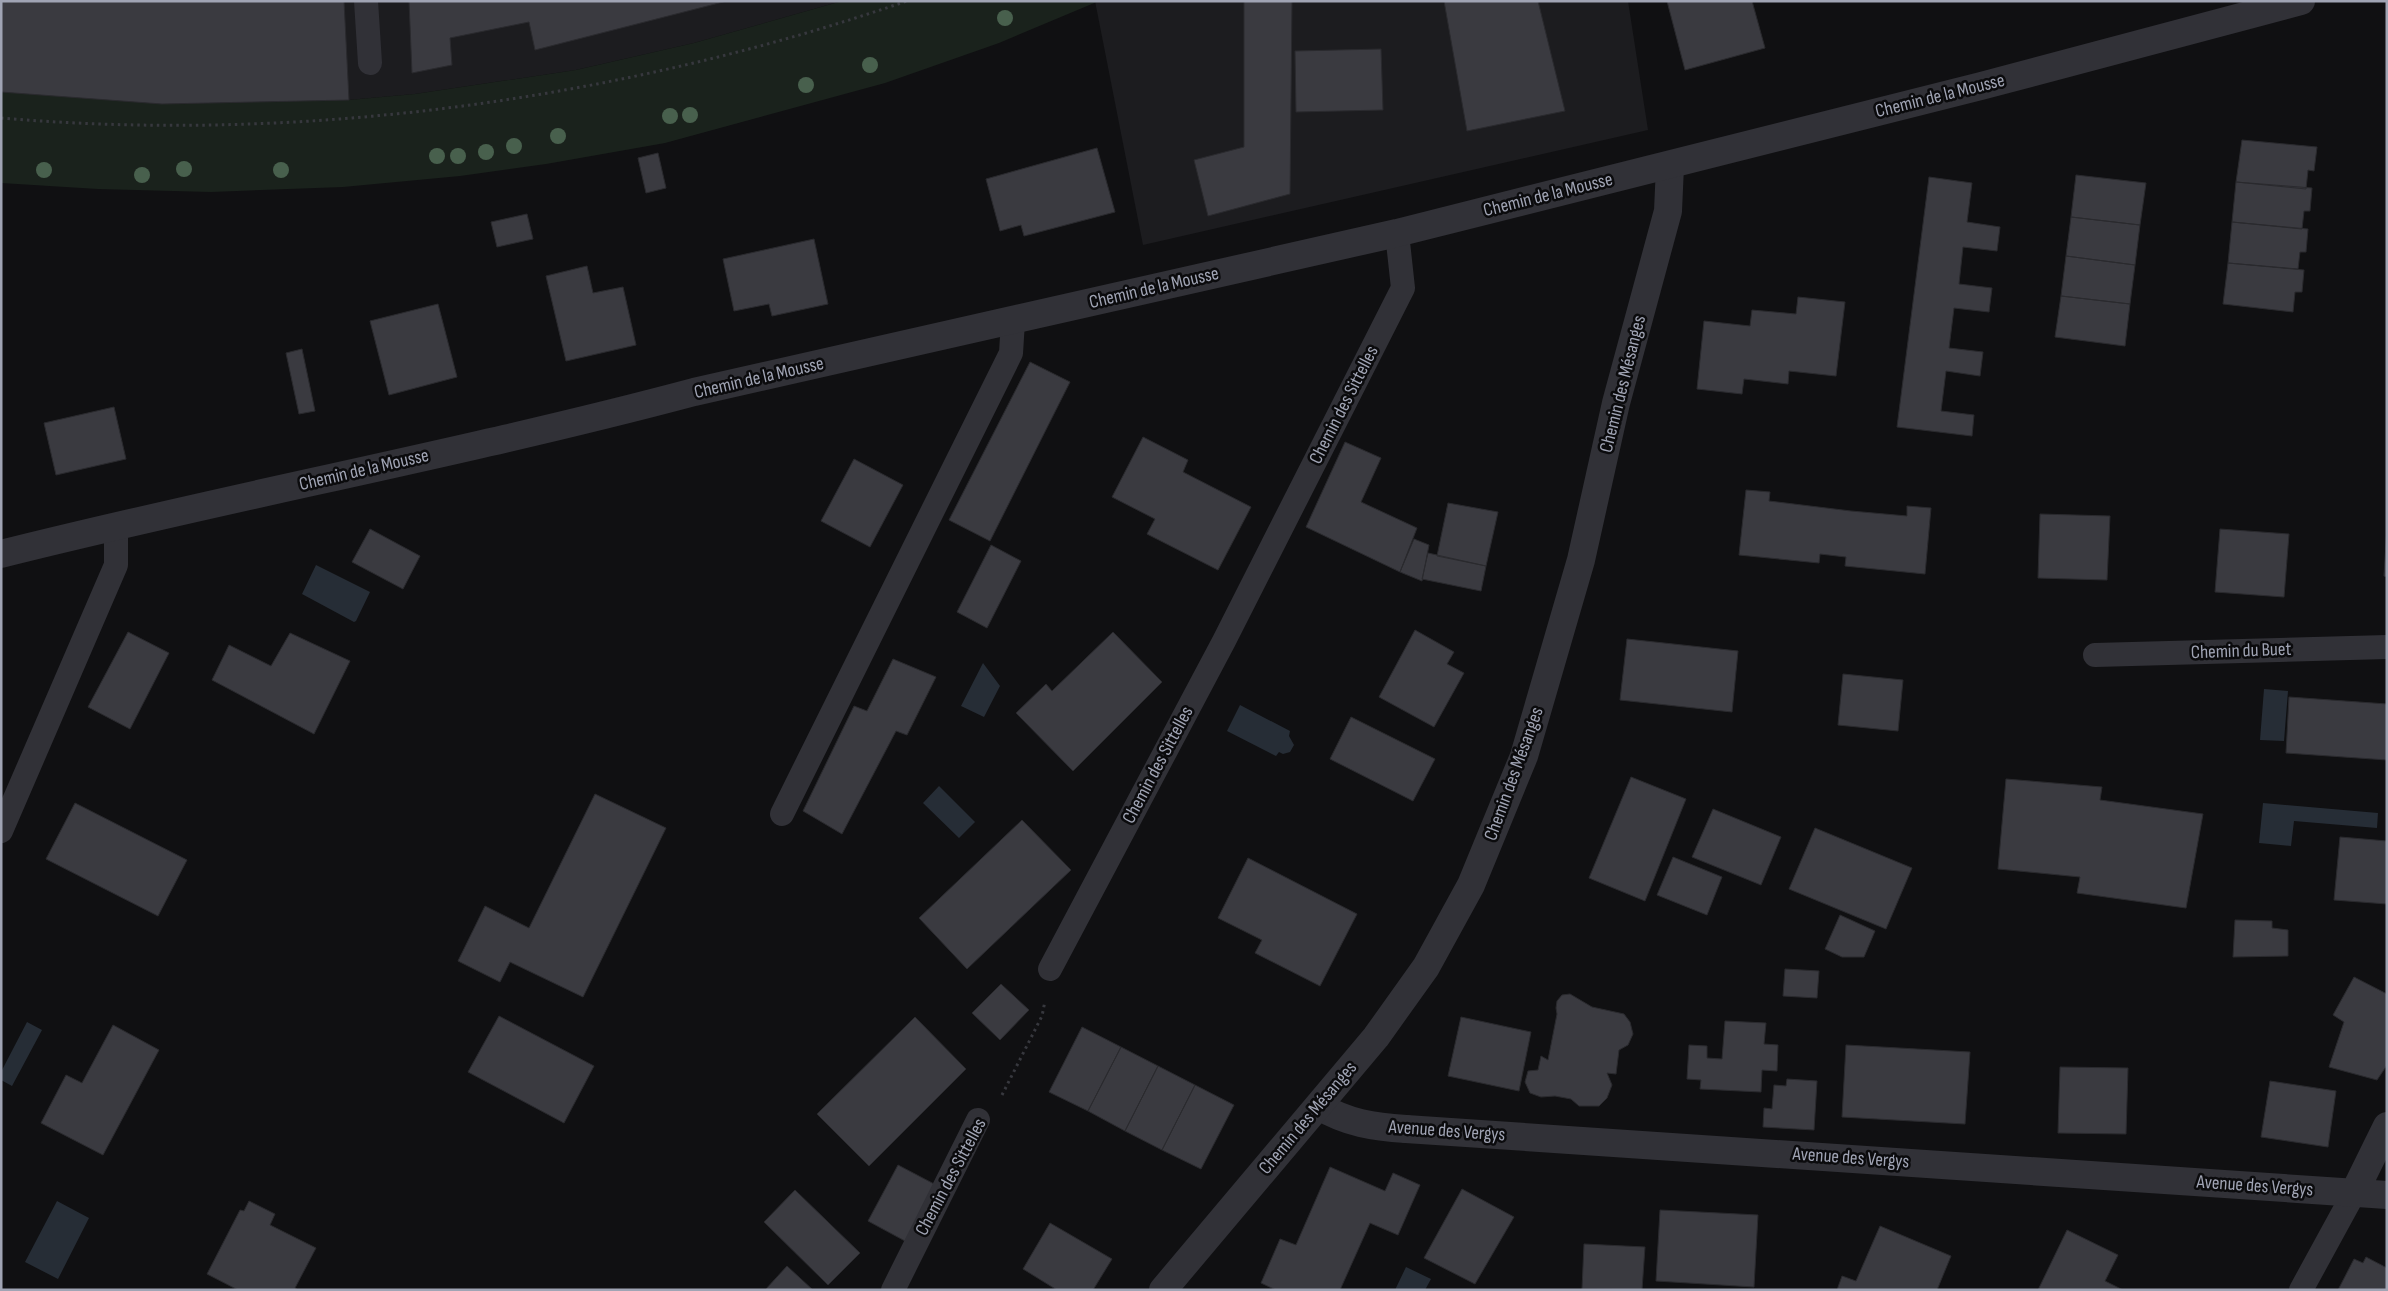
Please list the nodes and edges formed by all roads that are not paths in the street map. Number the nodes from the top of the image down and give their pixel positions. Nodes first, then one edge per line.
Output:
1 (366, 1) edge
2 (2301, 1) edge
3 (370, 64) dead end
4 (1670, 166) junction
5 (1397, 233) junction
6 (1013, 321) junction
7 (116, 525) junction
8 (1, 554) edge
9 (2387, 647) edge
10 (2095, 655) dead end
11 (782, 814) dead end
12 (1, 831) edge
13 (1050, 969) road end
14 (1319, 1106) junction
15 (978, 1120) road end
16 (2387, 1126) edge
17 (2354, 1193) junction
18 (2387, 1195) edge
19 (893, 1290) edge
20 (1163, 1290) edge
21 (2301, 1290) edge

1 - 3 lane
2 - 4 street, Chemin de la Mousse
4 - 5 street, Chemin de la Mousse
4 - 14 street, Chemin des Mésanges
5 - 6 street, Chemin de la Mousse
5 - 13 lane, Chemin des Sittelles
6 - 7 street, Chemin de la Mousse
6 - 11 lane
7 - 8 street, Chemin de la Mousse
7 - 12 lane
9 - 10 lane, Chemin du Buet
14 - 17 street, Avenue des Vergys
14 - 20 street, Chemin des Mésanges
15 - 19 lane, Chemin des Sittelles
16 - 17 street
17 - 18 street, Avenue des Vergys
17 - 21 lane

